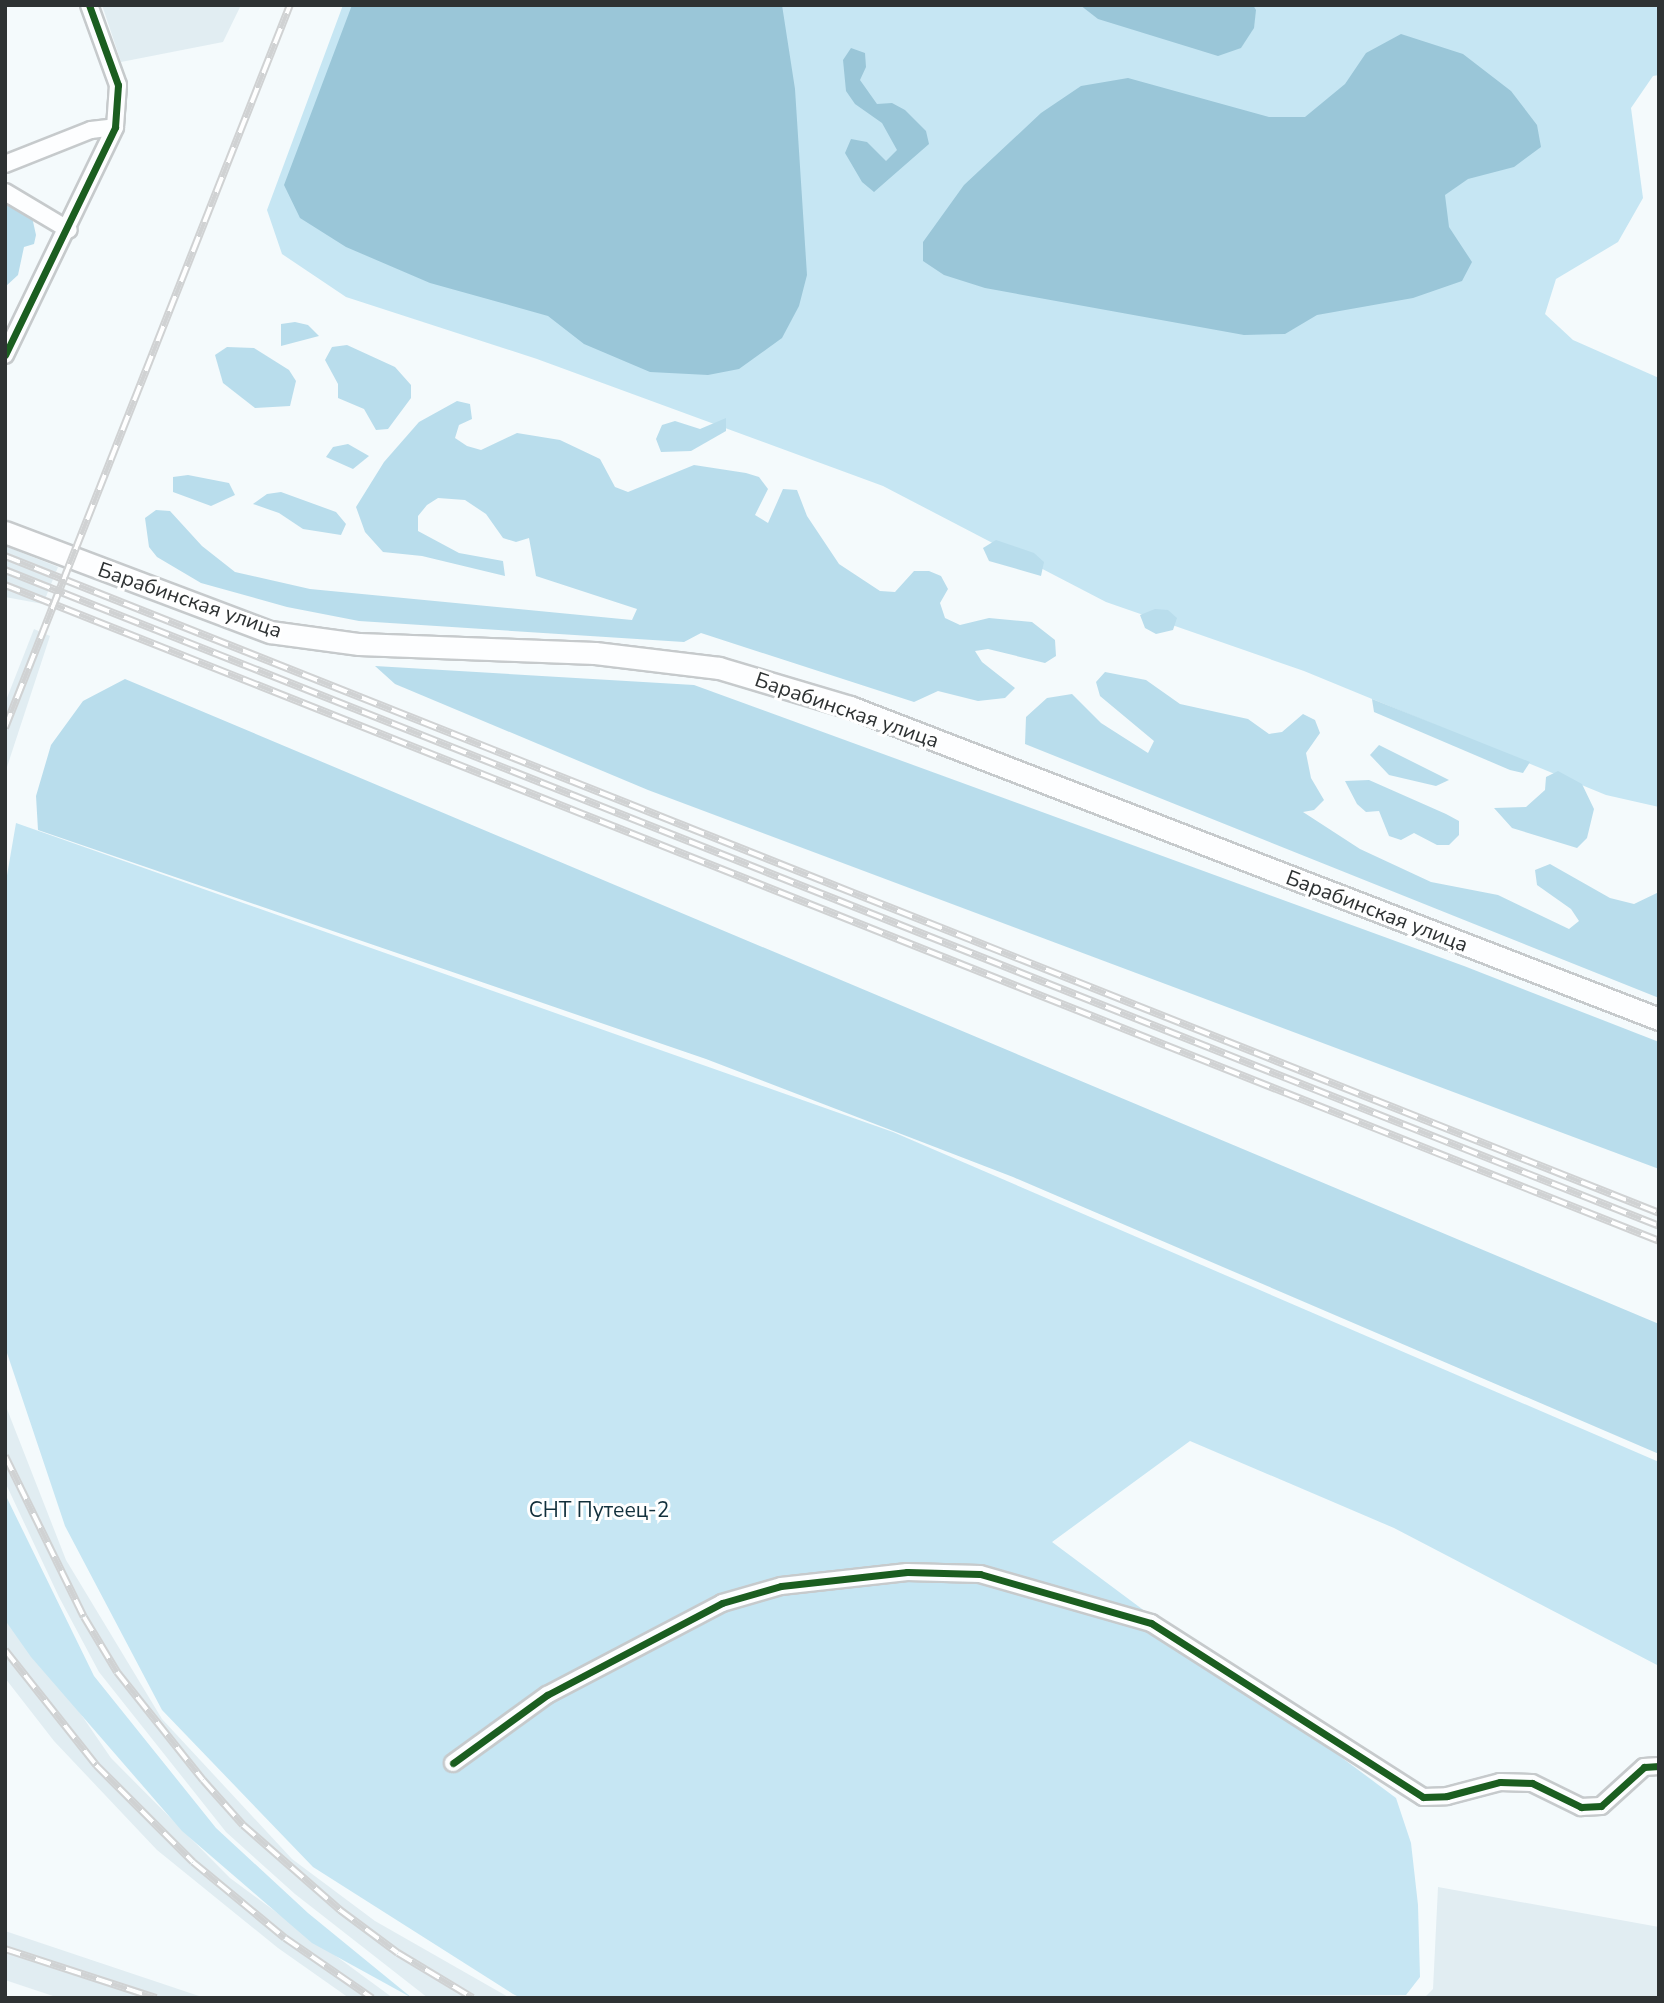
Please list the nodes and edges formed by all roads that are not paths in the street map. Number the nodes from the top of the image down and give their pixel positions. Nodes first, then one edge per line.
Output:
1 (89, 5) edge
2 (115, 127) junction
3 (5, 164) edge
4 (5, 192) edge
5 (69, 230) junction
6 (5, 355) edge
7 (5, 532) edge
8 (1659, 1020) edge
9 (453, 1763) dead end
10 (1659, 1766) edge

1 - 2 street
2 - 3 street
2 - 5 street
4 - 5 street
5 - 6 street
7 - 8 main road, Барабинская улица
9 - 10 street

